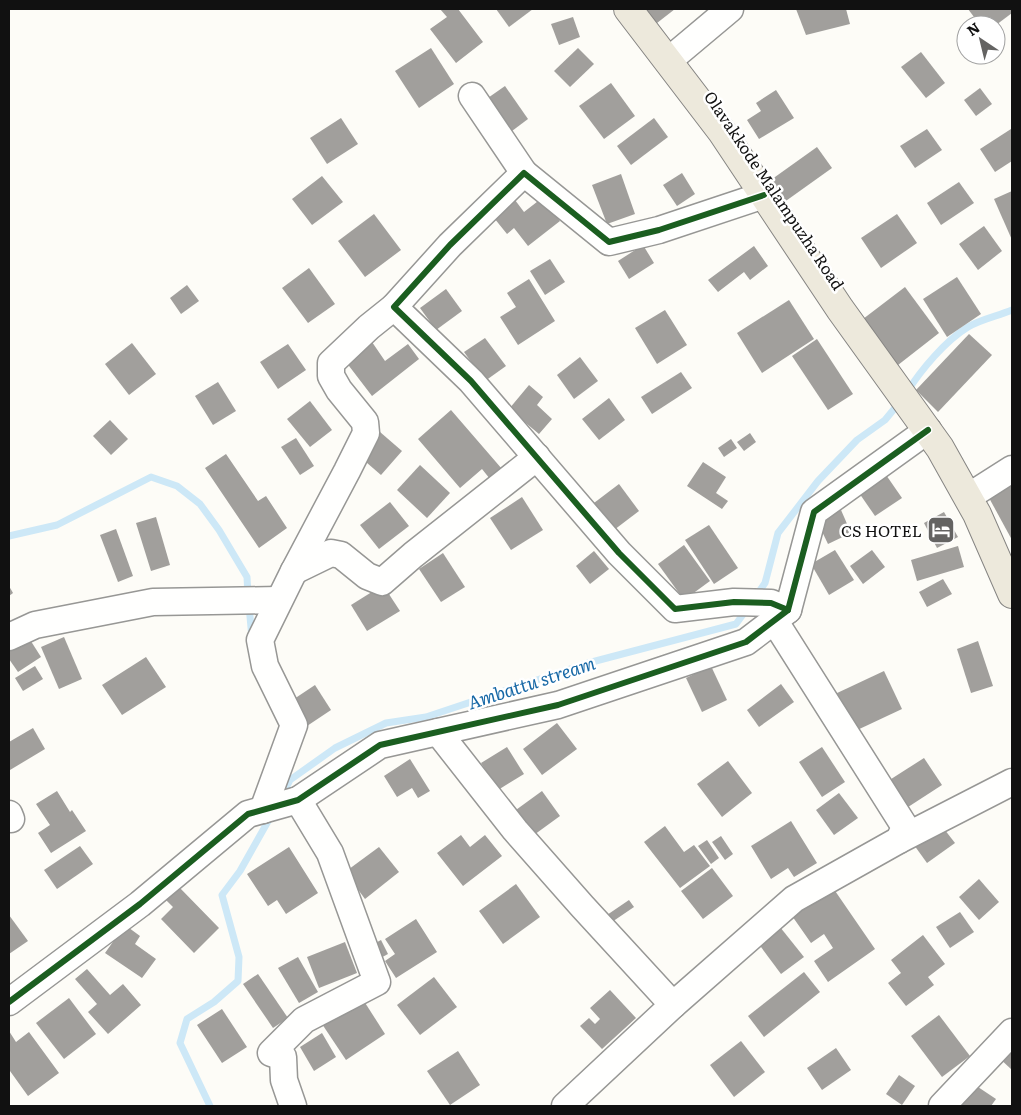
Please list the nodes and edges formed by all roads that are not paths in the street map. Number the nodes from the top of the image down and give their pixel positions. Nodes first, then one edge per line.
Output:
1 (628, 9) edge
2 (730, 9) edge
3 (668, 61) junction
4 (472, 96) dead end
5 (524, 173) junction
6 (764, 195) junction
7 (394, 306) junction
8 (928, 430) junction
9 (537, 457) junction
10 (1012, 469) edge
11 (968, 497) junction
12 (294, 571) junction
13 (1012, 594) edge
14 (262, 600) junction
15 (778, 611) junction
16 (9, 638) edge
17 (438, 732) junction
18 (1012, 782) edge
19 (296, 801) junction
20 (264, 809) junction
21 (899, 840) junction
22 (9, 1002) edge
23 (673, 1005) junction
24 (1012, 1032) edge
25 (293, 1106) edge
26 (565, 1106) edge
27 (942, 1106) edge

1 - 3 main road, Olavakkode Malampuzha Road
2 - 3 street
3 - 6 main road, Olavakkode Malampuzha Road
4 - 5 street
5 - 6 street
5 - 7 street
6 - 8 main road, Olavakkode Malampuzha Road
7 - 9 street
7 - 12 street
8 - 11 main road, Olavakkode Malampuzha Road
8 - 15 street
9 - 12 street
9 - 15 street
10 - 11 street
11 - 13 main road, Olavakkode Malampuzha Road
12 - 14 street
14 - 16 street
14 - 20 street
15 - 17 street
15 - 21 street
17 - 19 street
17 - 23 street
18 - 21 street
19 - 20 street
19 - 25 street
20 - 22 street
21 - 23 street
23 - 26 street
24 - 27 street

